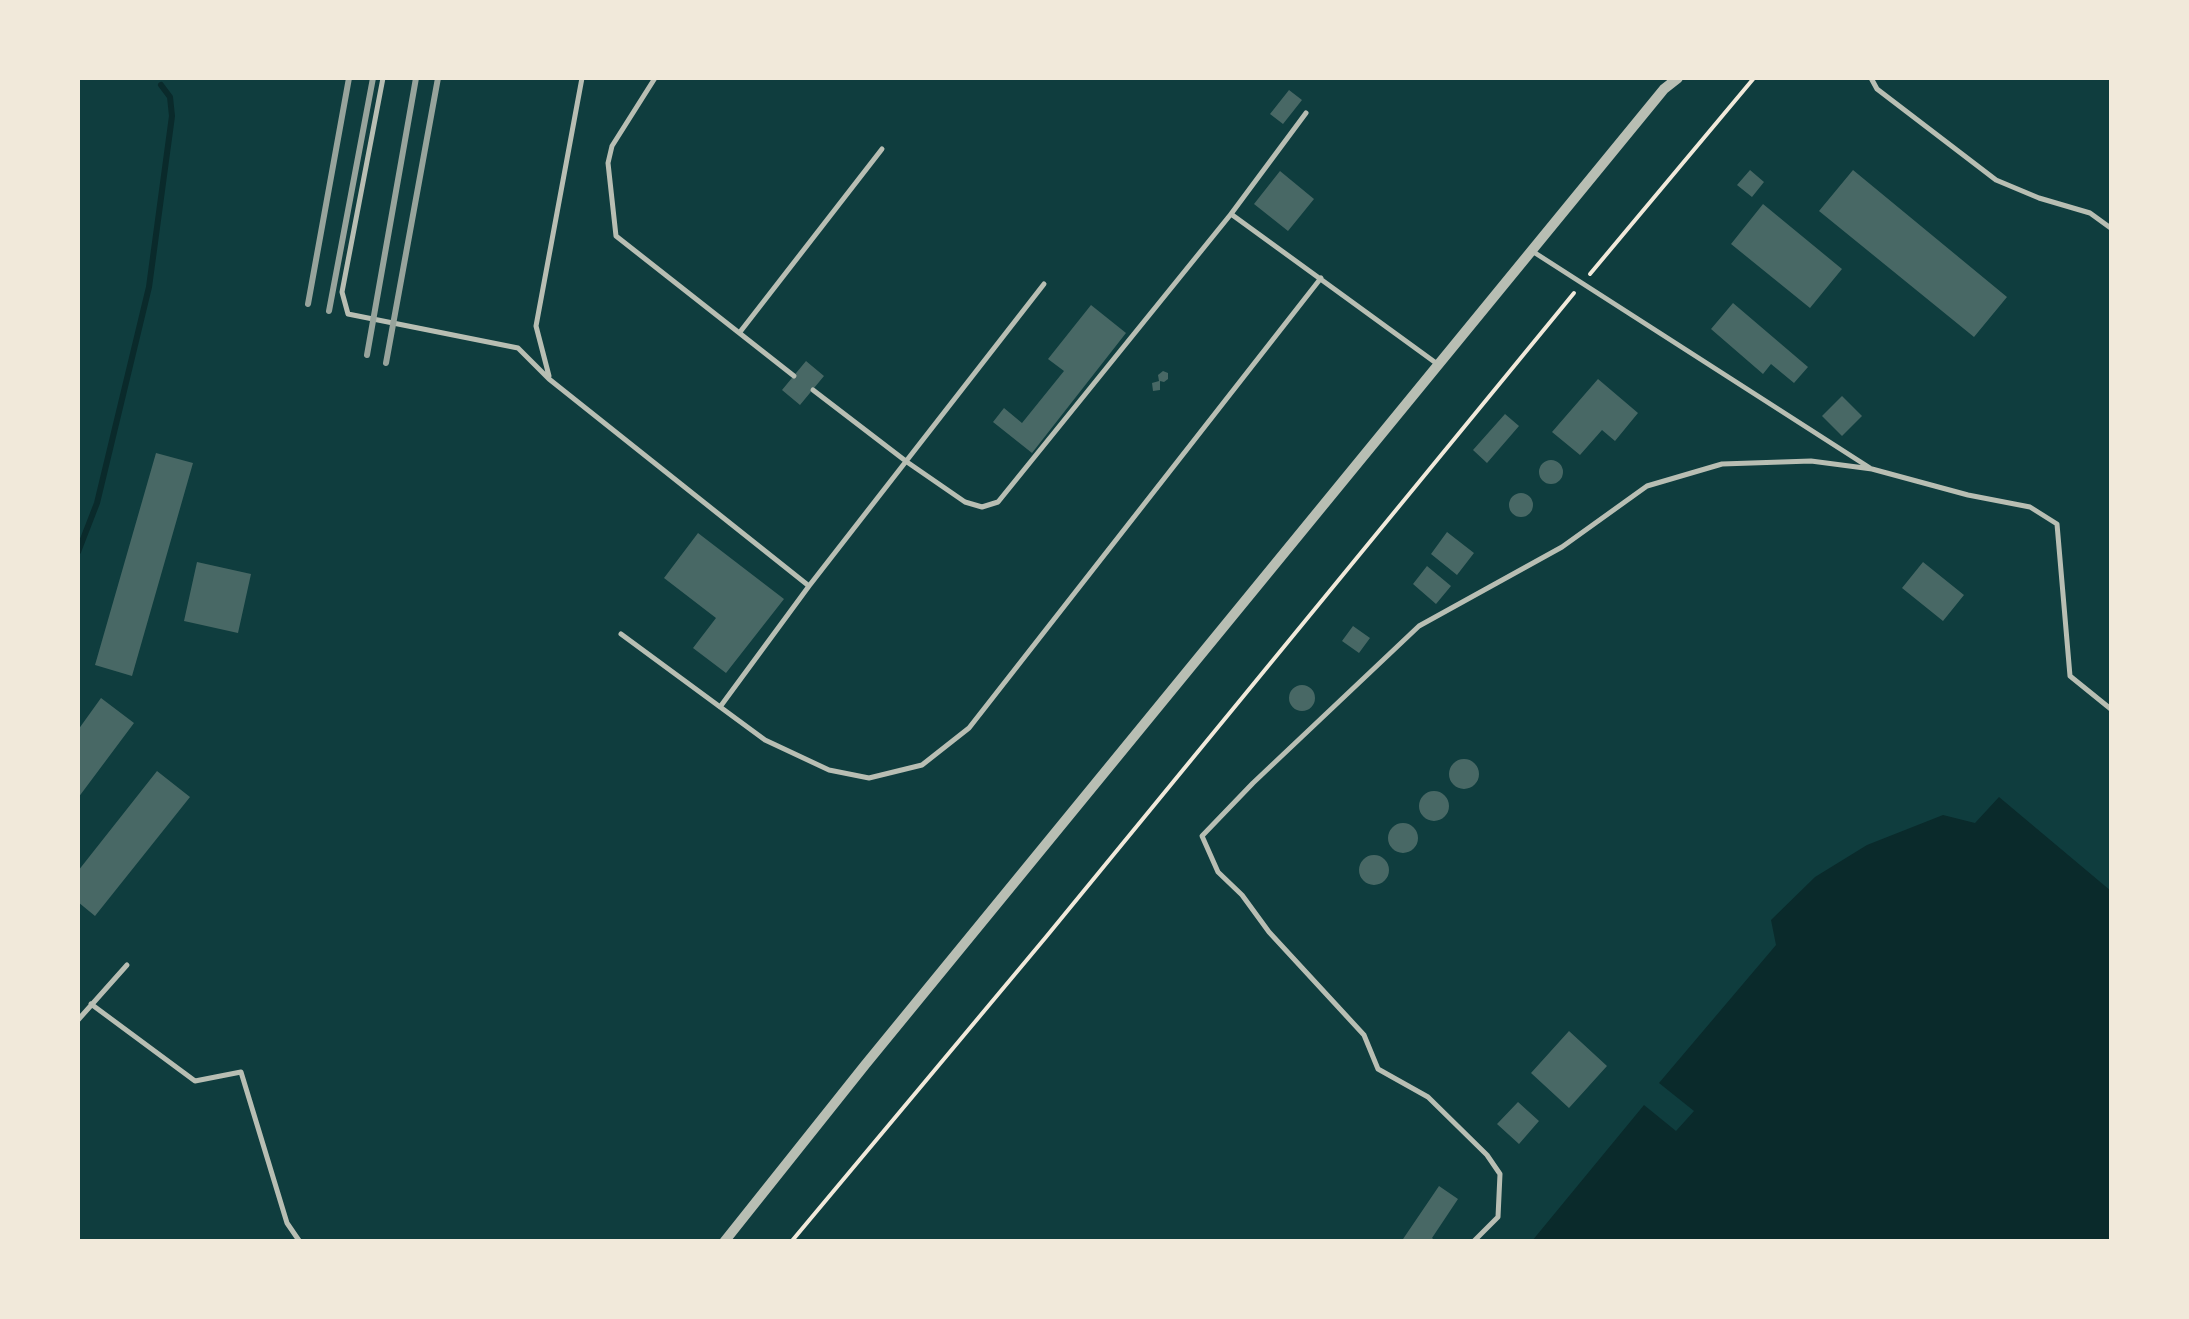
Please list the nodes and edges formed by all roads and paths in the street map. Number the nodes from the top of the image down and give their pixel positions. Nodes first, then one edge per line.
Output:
1 (383, 78) edge
2 (582, 78) edge
3 (655, 78) edge
4 (1678, 78) edge
5 (1754, 78) edge
6 (1871, 78) edge
7 (1306, 113) dead end
8 (882, 149) dead end
9 (1231, 214) junction
10 (2112, 229) edge
11 (1532, 252) junction
12 (1321, 278) junction
13 (1044, 284) dead end
14 (1582, 284) junction
15 (740, 333) junction
16 (1438, 365) junction
17 (794, 376) dead end
18 (549, 379) junction
19 (813, 390) dead end
20 (908, 462) junction
21 (1872, 470) junction
22 (809, 586) junction
23 (621, 634) dead end
24 (720, 707) junction
25 (2112, 710) edge
26 (127, 965) dead end
27 (92, 1004) junction
28 (78, 1020) edge
29 (300, 1242) edge
30 (724, 1242) edge
31 (791, 1242) edge
32 (1473, 1242) edge

1 - 18 lane
2 - 18 lane
3 - 15 lane
4 - 11 street
5 - 14 path
6 - 10 lane
7 - 9 lane
8 - 15 lane
9 - 12 lane
9 - 20 lane
11 - 14 lane
11 - 16 street
12 - 16 lane
12 - 24 lane
13 - 20 lane
14 - 21 lane
14 - 31 path
15 - 17 lane
16 - 30 street
18 - 22 lane
19 - 20 lane
20 - 22 lane
21 - 25 lane
21 - 32 lane
22 - 24 lane
23 - 24 lane
26 - 27 lane
27 - 28 lane
27 - 29 lane

